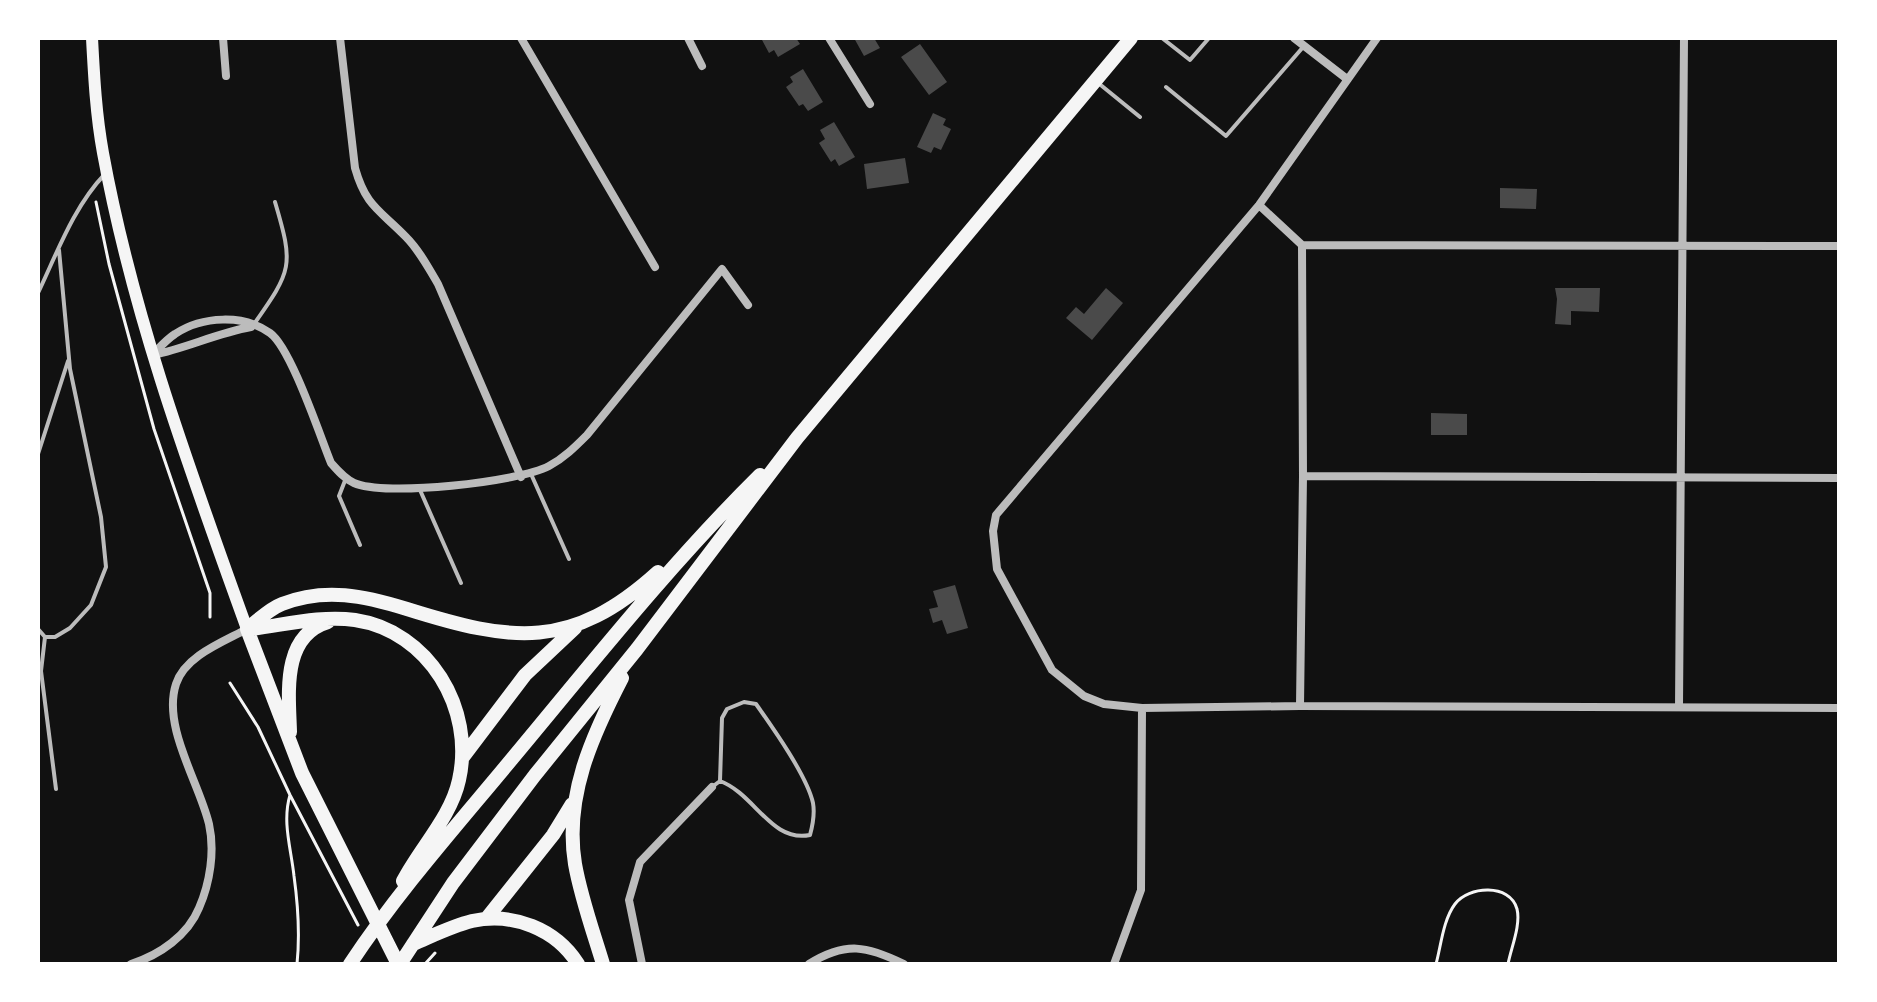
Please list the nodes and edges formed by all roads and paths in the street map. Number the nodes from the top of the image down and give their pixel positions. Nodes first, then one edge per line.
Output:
1 (92, 38) edge
2 (223, 38) edge
3 (340, 38) edge
4 (521, 38) edge
5 (688, 38) edge
6 (829, 38) edge
7 (1131, 38) edge
8 (1162, 38) edge
9 (1209, 38) edge
10 (1294, 38) edge
11 (1377, 38) edge
12 (1684, 38) edge
13 (1304, 46) junction
14 (702, 66) dead end
15 (226, 76) dead end
16 (1347, 79) junction
17 (1095, 81) junction
18 (1166, 87) dead end
19 (870, 104) dead end
20 (1140, 117) dead end
21 (107, 172) junction
22 (275, 202) dead end
23 (1259, 205) junction
24 (1680, 244) junction
25 (1302, 245) junction
26 (1839, 246) edge
27 (59, 250) junction
28 (655, 267) dead end
29 (38, 293) edge
30 (748, 305) dead end
31 (253, 326) junction
32 (152, 355) junction
33 (69, 358) junction
34 (797, 438) junction
35 (38, 454) edge
36 (531, 473) junction
37 (1303, 476) junction
38 (521, 477) junction
39 (1679, 477) junction
40 (346, 478) junction
41 (1839, 478) edge
42 (419, 486) junction
43 (700, 535) junction
44 (360, 545) dead end
45 (569, 559) dead end
46 (461, 583) dead end
47 (340, 618) junction
48 (582, 623) junction
49 (38, 629) edge
50 (247, 629) junction
51 (45, 637) junction
52 (637, 649) junction
53 (230, 683) dead end
54 (1300, 706) junction
55 (1679, 707) junction
56 (1142, 708) junction
57 (1839, 708) edge
58 (290, 745) junction
59 (463, 757) junction
60 (716, 784) junction
61 (56, 789) dead end
62 (290, 795) junction
63 (574, 800) junction
64 (388, 908) junction
65 (486, 919) junction
66 (362, 942) junction
67 (413, 944) junction
68 (443, 948) dead end
69 (131, 964) edge
70 (297, 964) edge
71 (350, 964) edge
72 (399, 964) edge
73 (425, 964) edge
74 (578, 964) edge
75 (603, 964) edge
76 (642, 964) edge
77 (809, 964) edge
78 (904, 964) edge
79 (1114, 964) edge
80 (1436, 964) edge
81 (1508, 964) edge

1 - 21 main road
2 - 15 street
3 - 38 street
4 - 28 street
5 - 14 street
6 - 19 street
7 - 17 main road
8 - 9 lane
10 - 13 street
11 - 16 street
12 - 24 street
13 - 16 street
13 - 18 lane
16 - 23 street
17 - 20 lane
17 - 34 main road
21 - 27 lane
21 - 32 main road
22 - 31 lane
23 - 25 street
23 - 56 street
24 - 25 street
24 - 26 street
24 - 39 street
25 - 37 street
27 - 29 lane
27 - 33 lane
30 - 36 street
31 - 32 street
31 - 32 street
31 - 40 street
32 - 50 main road
33 - 35 lane
33 - 51 lane
34 - 43 main road
34 - 52 main road
36 - 38 street
36 - 45 lane
37 - 39 street
37 - 54 street
38 - 42 street
39 - 41 street
39 - 55 street
40 - 42 street
40 - 44 lane
42 - 46 lane
43 - 48 main road
43 - 64 main road
47 - 50 main road
47 - 58 main road
47 - 59 main road
48 - 50 main road
48 - 59 main road
49 - 51 lane
50 - 58 main road
50 - 69 street
51 - 61 lane
52 - 63 main road
52 - 67 main road
53 - 62 path
54 - 55 street
54 - 56 street
55 - 57 street
56 - 79 street
58 - 72 main road
59 - 64 main road
60 - 60 lane
60 - 76 street
62 - 66 path
62 - 70 path
63 - 65 main road
63 - 75 main road
64 - 66 main road
65 - 67 main road
65 - 74 main road
66 - 71 main road
67 - 72 main road
68 - 73 path
77 - 78 street
80 - 81 path

